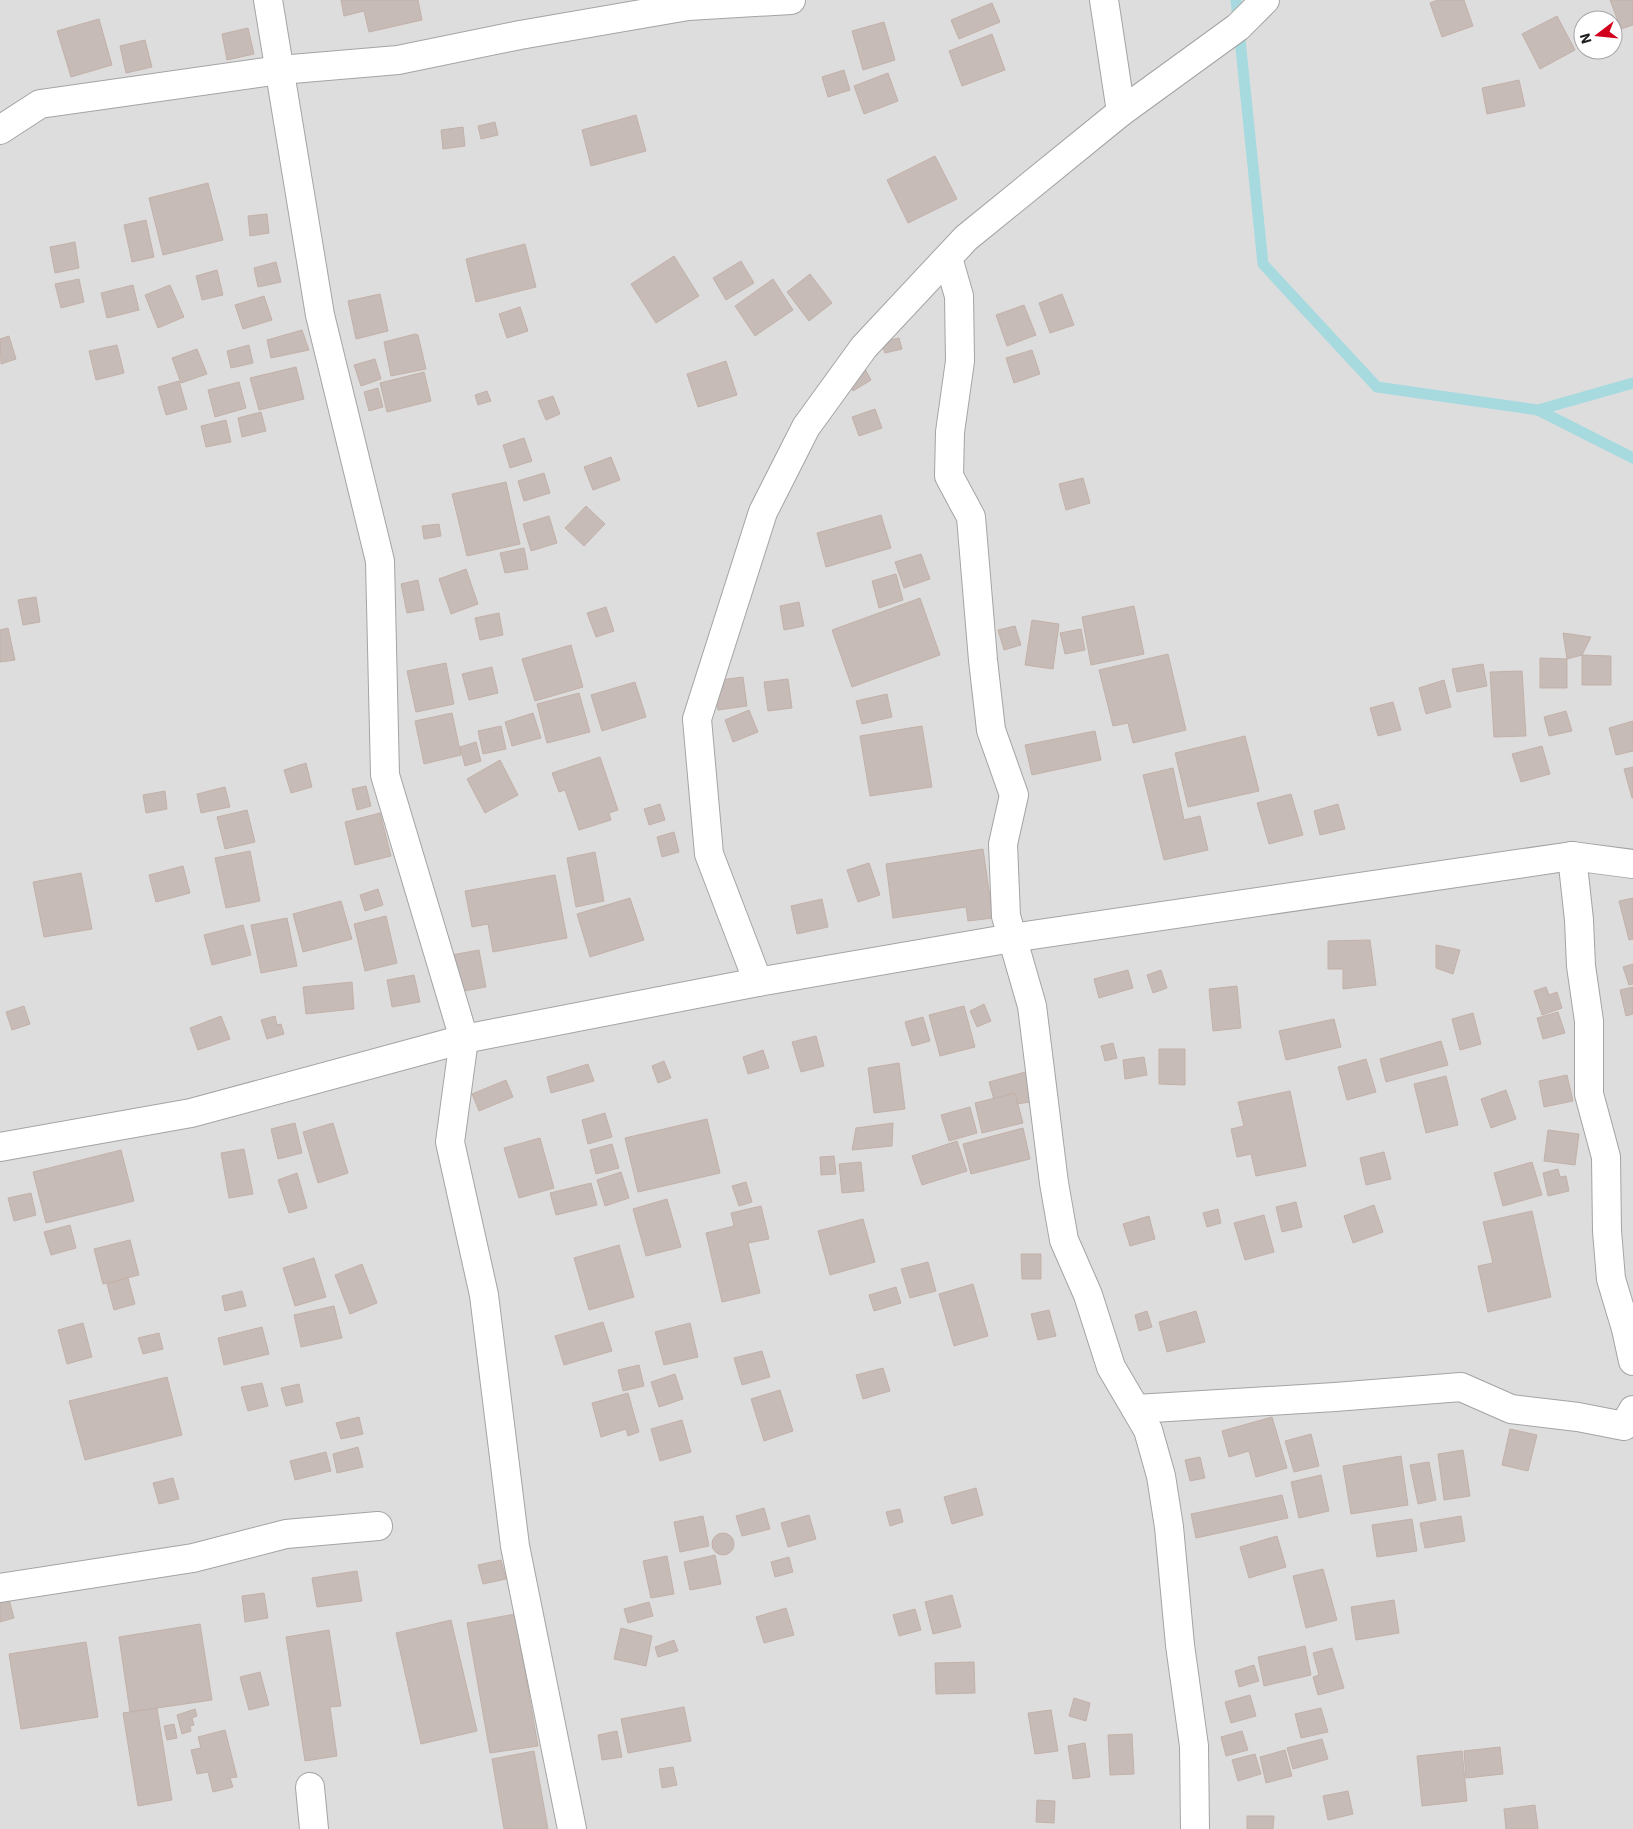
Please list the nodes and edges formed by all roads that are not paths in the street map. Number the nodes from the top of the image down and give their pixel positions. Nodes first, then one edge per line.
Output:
1 (268, 0) edge
2 (791, 0) edge
3 (1104, 0) edge
4 (1265, 0) edge
5 (685, 3) edge
6 (280, 70) junction
7 (1121, 112) junction
8 (0, 130) edge
9 (948, 258) junction
10 (1572, 856) junction
11 (1633, 864) edge
12 (1012, 938) junction
13 (758, 982) junction
14 (464, 1039) junction
15 (0, 1147) edge
16 (1633, 1361) edge
17 (1136, 1409) junction
18 (1633, 1410) edge
19 (378, 1526) dead end
20 (0, 1588) edge
21 (310, 1787) dead end
22 (314, 1829) edge
23 (572, 1829) edge
24 (1195, 1829) edge

1 - 6 street
2 - 5 street
3 - 7 street
4 - 7 street
5 - 6 street
6 - 8 street
6 - 14 street
7 - 9 street
9 - 12 street
9 - 13 street
10 - 11 street
10 - 12 street
10 - 16 street
12 - 13 street
12 - 17 street
13 - 14 street
14 - 15 street
14 - 23 street
17 - 18 street
17 - 24 street
19 - 20 street
21 - 22 street

